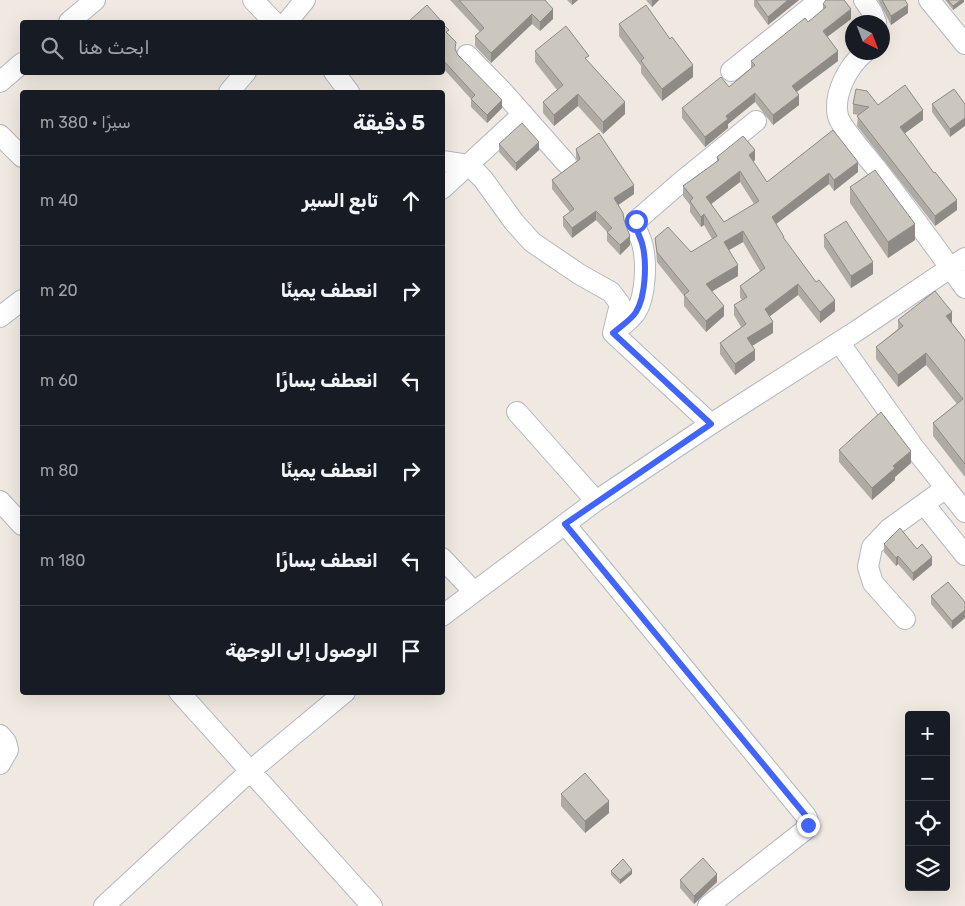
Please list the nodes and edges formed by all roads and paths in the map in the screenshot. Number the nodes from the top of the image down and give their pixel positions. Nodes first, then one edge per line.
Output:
1 (95, 0) edge
2 (253, 0) edge
3 (820, 0) edge
4 (864, 0) edge
5 (929, 0) edge
6 (873, 15) edge
7 (71, 20) edge
8 (272, 20) edge
9 (965, 44) edge
10 (467, 55) dead end
11 (858, 60) edge
12 (20, 65) edge
13 (732, 71) dead end
14 (243, 75) edge
15 (336, 75) edge
16 (0, 82) edge
17 (231, 90) edge
18 (348, 90) edge
19 (523, 114) junction
20 (756, 122) dead end
21 (0, 135) edge
22 (20, 155) edge
23 (445, 162) edge
24 (566, 163) dead end
25 (469, 165) junction
26 (445, 186) edge
27 (957, 263) edge
28 (965, 288) edge
29 (20, 302) edge
30 (0, 317) edge
31 (613, 333) junction
32 (839, 342) junction
33 (517, 412) dead end
34 (711, 424) junction
35 (946, 488) junction
36 (0, 500) edge
37 (596, 501) junction
38 (924, 504) junction
39 (965, 512) edge
40 (20, 523) edge
41 (565, 524) junction
42 (965, 555) edge
43 (445, 561) edge
44 (474, 592) junction
45 (445, 614) edge
46 (905, 619) dead end
47 (182, 695) edge
48 (341, 695) edge
49 (0, 735) edge
50 (0, 764) edge
51 (249, 772) junction
52 (104, 906) edge
53 (372, 906) edge
54 (708, 906) edge

1 - 7 street
2 - 8 street
3 - 13 street
4 - 6 street
5 - 9 street
10 - 19 street
11 - 27 street
12 - 16 street
14 - 17 street
15 - 18 street
19 - 24 street
19 - 25 street
20 - 31 street
21 - 22 street
23 - 25 street
25 - 26 street
25 - 31 street
27 - 28 street
27 - 32 street
29 - 30 street
31 - 34 street
32 - 34 street
32 - 35 street
33 - 37 street
34 - 37 street
35 - 38 street
35 - 39 street
36 - 40 street
37 - 41 street
38 - 42 street
38 - 46 street
41 - 44 street
41 - 54 street
43 - 44 street
44 - 45 street
47 - 51 street
48 - 51 street
49 - 50 street
51 - 52 street
51 - 53 street

